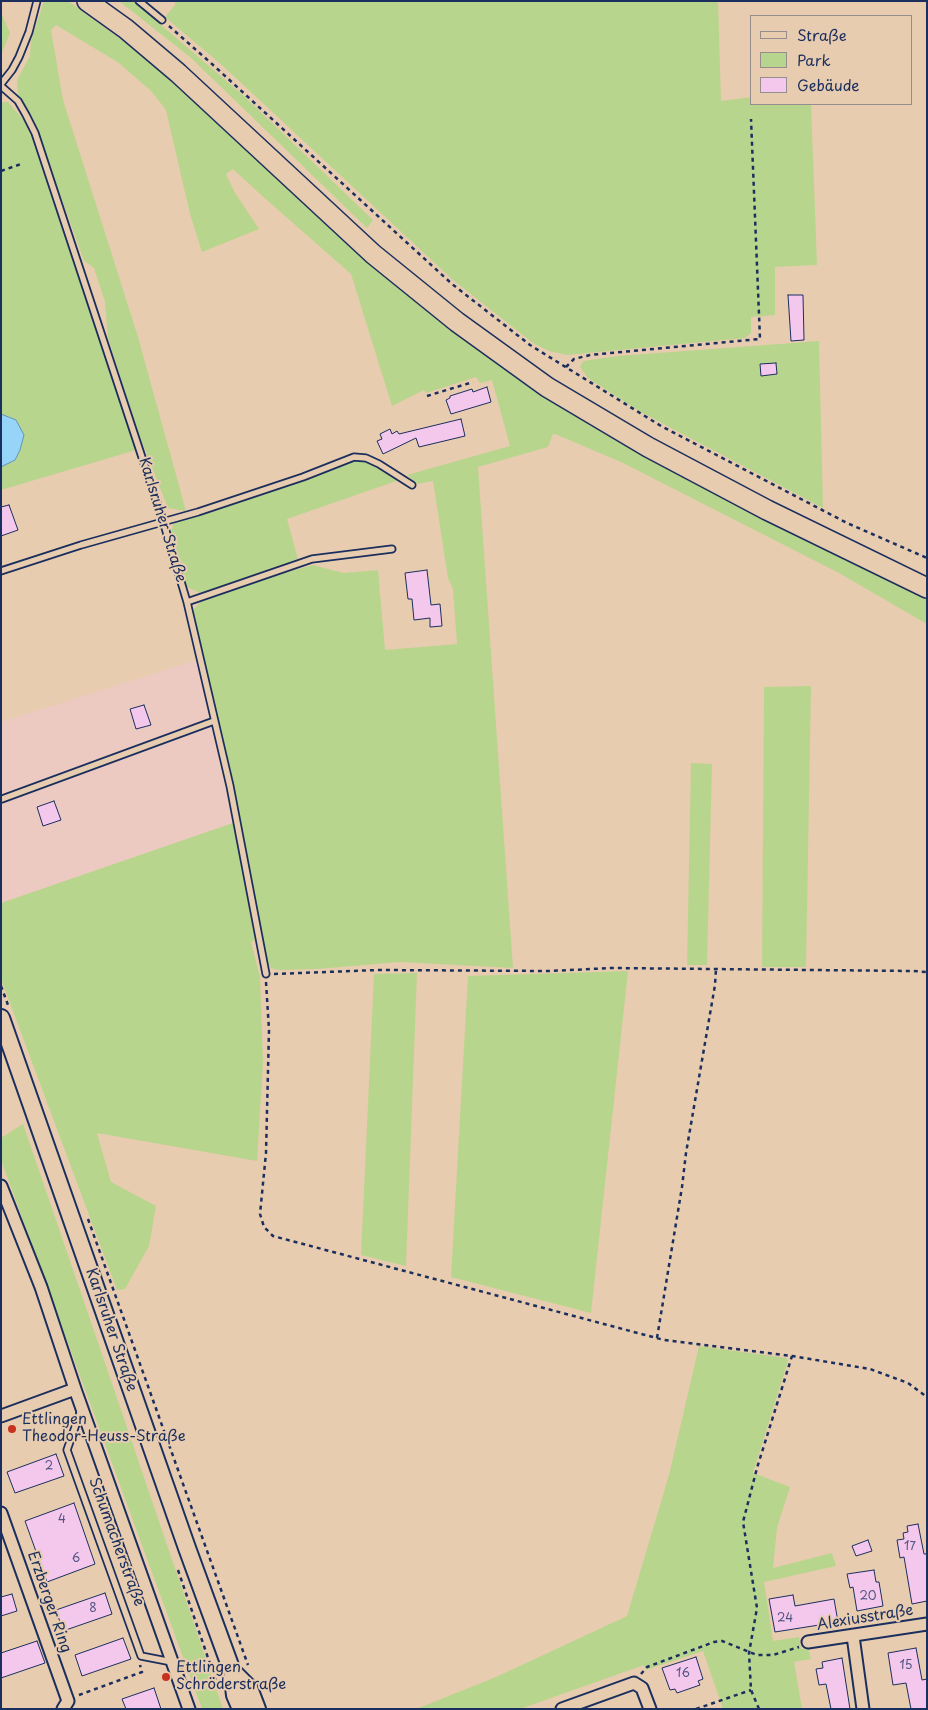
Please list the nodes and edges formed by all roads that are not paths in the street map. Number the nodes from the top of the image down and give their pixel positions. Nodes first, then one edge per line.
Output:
1 (37, 1) edge
2 (87, 1) edge
3 (139, 1) edge
4 (162, 20) road end
5 (1, 85) edge
6 (412, 485) dead end
7 (163, 521) junction
8 (392, 549) dead end
9 (1, 570) edge
10 (927, 588) edge
11 (187, 602) junction
12 (214, 721) junction
13 (2, 799) edge
14 (266, 974) road end
15 (6, 1016) edge
16 (1, 1186) edge
17 (75, 1389) junction
18 (82, 1408) junction
19 (1, 1416) edge
20 (1, 1513) edge
21 (927, 1624) edge
22 (853, 1636) junction
23 (808, 1642) road end
24 (172, 1662) junction
25 (232, 1671) junction
26 (65, 1705) edge
27 (189, 1709) edge
28 (241, 1709) edge
29 (257, 1709) edge
30 (562, 1709) edge
31 (650, 1709) edge
32 (864, 1709) edge

1 - 5 lane
2 - 10 main road
3 - 4 lane
5 - 7 lane, Karlsruher Straße
6 - 7 lane
7 - 9 lane
7 - 11 lane, Karlsruher Straße
8 - 11 lane
11 - 12 lane, Karlsruher Straße
12 - 13 lane
12 - 14 lane, Karlsruher Straße
15 - 25 main road, Karlsruher Straße
16 - 17 street, Schumacherstraße
17 - 18 street, Schumacherstraße
17 - 19 street
18 - 24 street, Schumacherstraße
18 - 24 lane, Schumacherstraße
20 - 26 street, Erzberger Ring
21 - 22 street, Alexiusstraße
22 - 23 street, Alexiusstraße
22 - 32 street
24 - 27 street, Schumacherstraße
25 - 28 main road, Karlsruher Straße
25 - 29 main road, Karlsruher Straße
30 - 31 street

